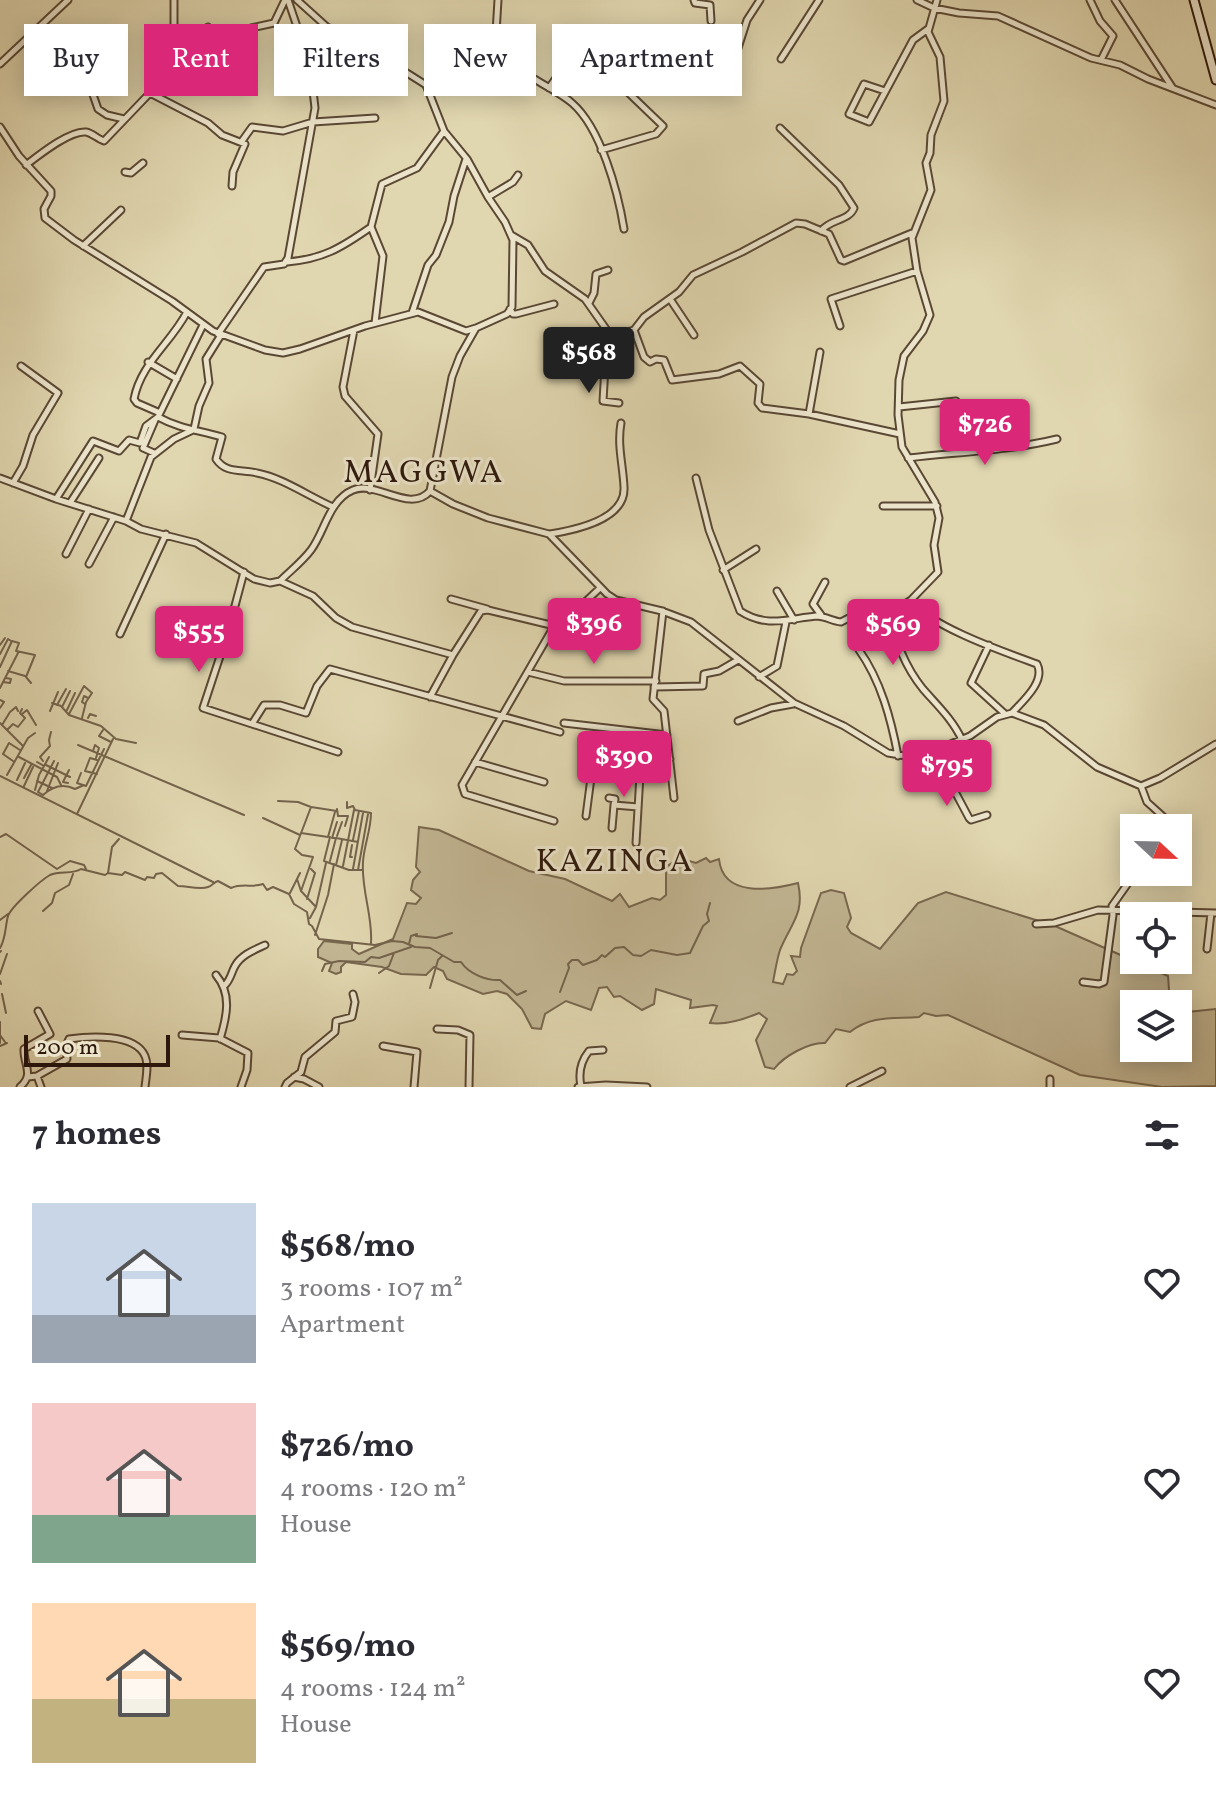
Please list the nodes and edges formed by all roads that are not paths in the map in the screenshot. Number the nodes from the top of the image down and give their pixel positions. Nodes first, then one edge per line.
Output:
1 (68, 0) edge
2 (174, 0) edge
3 (286, 0) edge
4 (297, 0) edge
5 (498, 0) edge
6 (694, 0) edge
7 (760, 0) edge
8 (819, 0) edge
9 (917, 0) edge
10 (937, 0) edge
11 (1090, 0) edge
12 (1115, 0) edge
13 (1194, 0) edge
14 (934, 8) junction
15 (711, 21) dead end
16 (43, 24) edge
17 (173, 24) edge
18 (497, 24) edge
19 (258, 26) edge
20 (928, 29) junction
21 (742, 36) edge
22 (24, 41) edge
23 (781, 59) dead end
24 (1101, 60) junction
25 (0, 64) edge
26 (536, 79) edge
27 (1216, 80) edge
28 (424, 84) edge
29 (549, 88) junction
30 (1173, 88) junction
31 (885, 91) junction
32 (93, 96) edge
33 (147, 96) edge
34 (156, 96) edge
35 (430, 96) edge
36 (1216, 105) edge
37 (375, 118) dead end
38 (125, 119) junction
39 (313, 122) junction
40 (0, 127) edge
41 (780, 128) dead end
42 (444, 131) junction
43 (242, 141) junction
44 (601, 150) junction
45 (467, 159) junction
46 (143, 163) dead end
47 (26, 165) junction
48 (125, 172) dead end
49 (518, 175) dead end
50 (232, 186) dead end
51 (488, 197) junction
52 (121, 210) dead end
53 (371, 227) junction
54 (624, 229) dead end
55 (821, 231) junction
56 (913, 233) junction
57 (511, 235) junction
58 (83, 246) junction
59 (287, 262) junction
60 (608, 270) dead end
61 (917, 271) junction
62 (670, 299) junction
63 (589, 303) junction
64 (554, 304) dead end
65 (510, 308) junction
66 (187, 312) junction
67 (412, 313) junction
68 (375, 323) junction
69 (203, 325) junction
70 (840, 326) dead end
71 (476, 328) junction
72 (354, 330) junction
73 (634, 330) junction
74 (219, 334) junction
75 (694, 335) dead end
76 (611, 336) junction
77 (606, 351) junction
78 (820, 352) dead end
79 (148, 362) junction
80 (21, 366) dead end
81 (567, 372) dead end
82 (177, 379) junction
83 (956, 401) dead end
84 (619, 403) dead end
85 (899, 407) junction
86 (809, 414) junction
87 (158, 416) junction
88 (621, 423) dead end
89 (194, 429) junction
90 (900, 434) junction
91 (1057, 439) dead end
92 (154, 453) junction
93 (99, 458) dead end
94 (908, 458) junction
95 (0, 478) edge
96 (696, 478) dead end
97 (13, 483) junction
98 (370, 490) junction
99 (430, 491) junction
100 (56, 499) junction
101 (70, 503) junction
102 (883, 506) dead end
103 (937, 506) junction
104 (333, 507) junction
105 (89, 509) junction
106 (114, 517) junction
107 (126, 521) junction
108 (166, 534) junction
109 (549, 534) junction
110 (756, 549) dead end
111 (66, 554) dead end
112 (89, 564) dead end
113 (723, 570) junction
114 (244, 572) junction
115 (280, 581) junction
116 (825, 582) dead end
117 (600, 588) junction
118 (777, 591) dead end
119 (451, 599) dead end
120 (911, 600) junction
121 (488, 610) junction
122 (663, 611) junction
123 (891, 613) junction
124 (821, 616) junction
125 (794, 620) junction
126 (786, 622) junction
127 (555, 626) junction
128 (120, 634) dead end
129 (989, 645) junction
130 (859, 650) dead end
131 (453, 655) junction
132 (738, 660) junction
133 (528, 672) junction
134 (759, 677) junction
135 (655, 684) junction
136 (430, 697) junction
137 (794, 703) junction
138 (1012, 713) junction
139 (1004, 714) junction
140 (502, 718) junction
141 (738, 721) dead end
142 (564, 723) dead end
143 (252, 724) junction
144 (560, 732) dead end
145 (667, 735) junction
146 (962, 740) junction
147 (1216, 744) edge
148 (937, 748) junction
149 (338, 752) dead end
150 (898, 756) junction
151 (641, 758) junction
152 (670, 759) junction
153 (475, 762) junction
154 (544, 782) dead end
155 (1141, 786) junction
156 (674, 798) dead end
157 (638, 807) junction
158 (1160, 814) edge
159 (987, 815) dead end
160 (586, 816) dead end
161 (554, 821) dead end
162 (612, 828) dead end
163 (636, 843) dead end
164 (1126, 886) edge
165 (1112, 909) junction
166 (1213, 913) edge
167 (1036, 924) dead end
168 (265, 945) dead end
169 (1207, 949) dead end
170 (216, 975) dead end
171 (1083, 982) dead end
172 (225, 985) junction
173 (353, 994) dead end
174 (38, 1011) dead end
175 (437, 1029) dead end
176 (182, 1035) dead end
177 (220, 1039) junction
178 (383, 1046) dead end
179 (603, 1050) dead end
180 (882, 1071) dead end
181 (37, 1076) junction
182 (28, 1077) junction
183 (294, 1077) junction
184 (1050, 1079) dead end
185 (579, 1086) edge
186 (20, 1087) edge
187 (41, 1087) edge
188 (145, 1087) edge
189 (241, 1087) edge
190 (285, 1087) edge
191 (319, 1087) edge
192 (414, 1087) edge
193 (469, 1087) edge
194 (647, 1087) edge
195 (850, 1087) edge
196 (1050, 1087) edge

1 - 16 street
2 - 17 street
3 - 19 street
3 - 39 street
4 - 28 street
5 - 18 street
6 - 15 street
7 - 21 street
8 - 23 street
9 - 14 street
10 - 14 street
11 - 24 street
12 - 30 street
13 - 27 street
14 - 20 street
14 - 24 street
20 - 31 street
20 - 56 street
22 - 25 street
24 - 30 street
26 - 29 street
29 - 44 street
29 - 44 street
30 - 36 street
31 - 31 street
32 - 38 street
33 - 38 street
34 - 43 street
35 - 42 street
37 - 39 street
38 - 47 street
39 - 43 street
39 - 59 street
40 - 47 street
41 - 55 street
42 - 45 street
42 - 53 street
43 - 50 street
44 - 54 street
45 - 51 street
45 - 67 street
46 - 48 street
47 - 58 street
49 - 51 street
51 - 57 street
52 - 58 street
53 - 59 street
53 - 68 street
55 - 56 street
55 - 62 street
56 - 61 street
57 - 63 street
57 - 65 street
58 - 66 street
59 - 74 street
60 - 63 street
61 - 70 street
61 - 85 street
62 - 73 street
62 - 75 street
63 - 76 street
64 - 65 street
65 - 71 street
66 - 69 street
66 - 79 street
67 - 68 street
67 - 71 street
68 - 72 street
69 - 74 street
69 - 82 street
71 - 99 street
72 - 74 street
72 - 98 street
73 - 76 street
73 - 86 street
74 - 89 street
76 - 77 street
77 - 81 street
77 - 84 street
78 - 86 street
79 - 82 street
79 - 87 street
80 - 97 street
82 - 87 street
83 - 85 street
85 - 90 street
86 - 90 street
87 - 89 street
87 - 92 street
87 - 100 street
88 - 109 street
89 - 92 street
89 - 104 street
90 - 94 street
91 - 94 street
92 - 107 street
93 - 101 street
94 - 103 street
95 - 97 street
96 - 113 street
97 - 100 street
98 - 99 street
98 - 104 street
99 - 109 street
100 - 101 street
101 - 105 street
102 - 103 street
103 - 120 street
104 - 115 street
105 - 106 street
105 - 111 street
106 - 107 street
106 - 112 street
107 - 108 street
108 - 114 street
108 - 128 street
109 - 117 street
110 - 113 street
113 - 126 street
114 - 115 street
114 - 143 street
115 - 131 street
116 - 124 street
117 - 122 street
117 - 127 street
118 - 125 street
119 - 121 street
120 - 123 street
120 - 129 street
121 - 127 street
121 - 131 street
122 - 132 street
122 - 135 street
123 - 124 street
123 - 146 street
124 - 125 street
125 - 126 street
126 - 134 street
127 - 133 street
129 - 138 street
129 - 139 street
130 - 150 street
131 - 136 street
132 - 134 street
132 - 135 street
133 - 135 street
133 - 140 street
134 - 137 street
135 - 145 street
136 - 140 street
136 - 143 street
137 - 141 street
137 - 150 street
138 - 139 street
138 - 155 street
139 - 146 street
140 - 144 street
140 - 153 street
142 - 145 street
143 - 149 street
145 - 152 street
146 - 148 street
147 - 155 street
148 - 150 street
148 - 159 street
151 - 152 street
151 - 157 street
151 - 160 street
152 - 156 street
153 - 154 street
153 - 161 street
155 - 158 street
157 - 162 street
157 - 163 street
164 - 165 street
165 - 166 street
165 - 167 street
165 - 171 street
166 - 169 street
168 - 172 street
170 - 172 street
172 - 177 street
173 - 183 street
174 - 182 street
175 - 193 street
176 - 177 street
177 - 189 street
178 - 192 street
179 - 185 street
180 - 195 street
181 - 182 street
181 - 187 street
181 - 188 street
182 - 186 street
183 - 190 street
183 - 191 street
184 - 196 street
185 - 194 street

